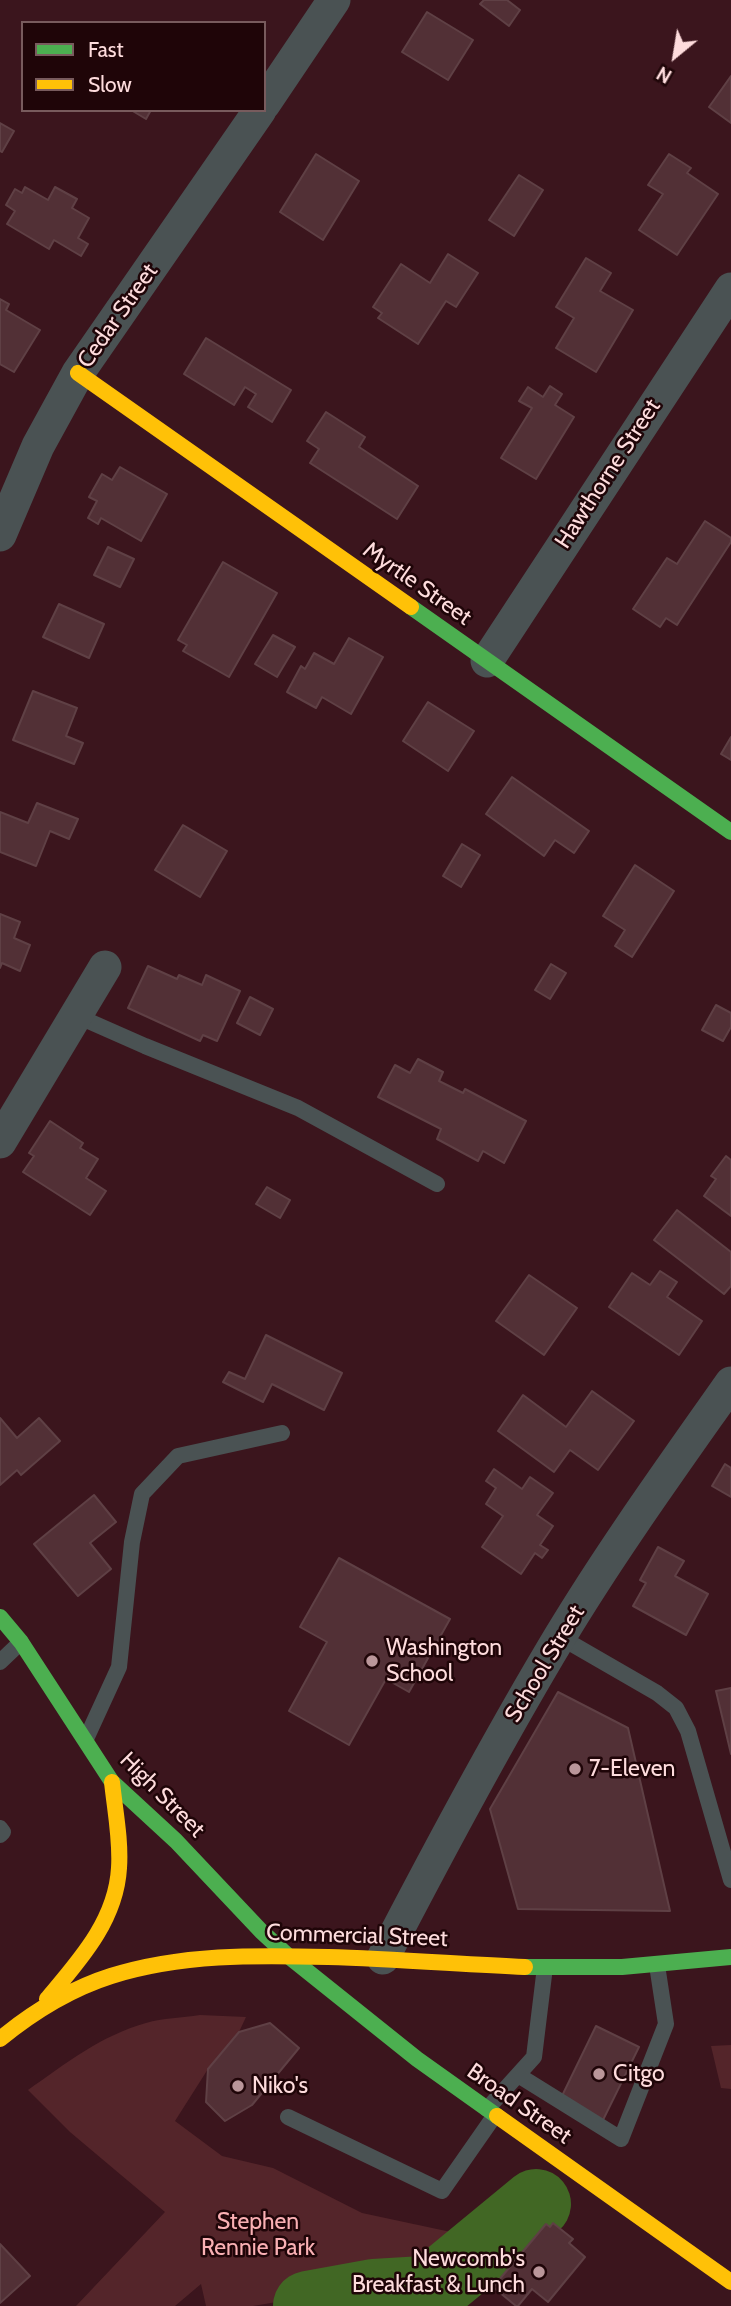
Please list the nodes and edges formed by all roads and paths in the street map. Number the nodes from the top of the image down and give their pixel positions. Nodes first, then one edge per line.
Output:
1 (334, 0) edge
2 (266, 101) edge
3 (259, 112) edge
4 (731, 289) edge
5 (78, 373) junction
6 (0, 535) edge
7 (487, 661) junction
8 (731, 832) edge
9 (105, 967) dead end
10 (76, 1016) junction
11 (0, 1142) edge
12 (437, 1184) dead end
13 (731, 1383) edge
14 (282, 1433) dead end
15 (0, 1617) edge
16 (560, 1637) junction
17 (21, 1642) junction
18 (0, 1662) edge
19 (85, 1741) junction
20 (112, 1782) junction
21 (0, 1828) edge
22 (0, 1835) edge
23 (731, 1880) edge
24 (287, 1955) junction
25 (731, 1957) edge
26 (383, 1958) junction
27 (657, 1965) junction
28 (545, 1968) junction
29 (39, 2008) junction
30 (0, 2039) edge
31 (518, 2075) junction
32 (491, 2112) junction
33 (288, 2117) dead end
34 (731, 2282) edge

1 - 2 street
3 - 5 street, Cedar Street
4 - 7 street, Hawthorne Street
5 - 6 street, Cedar Street
5 - 7 main road, Myrtle Street
7 - 8 main road, Myrtle Street
9 - 10 street
10 - 11 street
10 - 12 lane
13 - 16 street, School Street
14 - 19 lane
15 - 17 main road, High Street
16 - 23 lane
16 - 26 street, School Street
17 - 18 lane
17 - 19 main road, High Street
19 - 20 main road, High Street
20 - 24 main road, High Street
20 - 29 main road
21 - 22 lane
24 - 26 main road, Commercial Street
24 - 29 main road, Commercial Street
24 - 32 main road, Broad Street
25 - 27 main road, Commercial Street
26 - 28 main road, Commercial Street
27 - 28 main road, Commercial Street
27 - 31 lane
28 - 31 lane
29 - 30 main road, Commercial Street
31 - 32 lane
32 - 33 lane
32 - 34 main road, Broad Street

